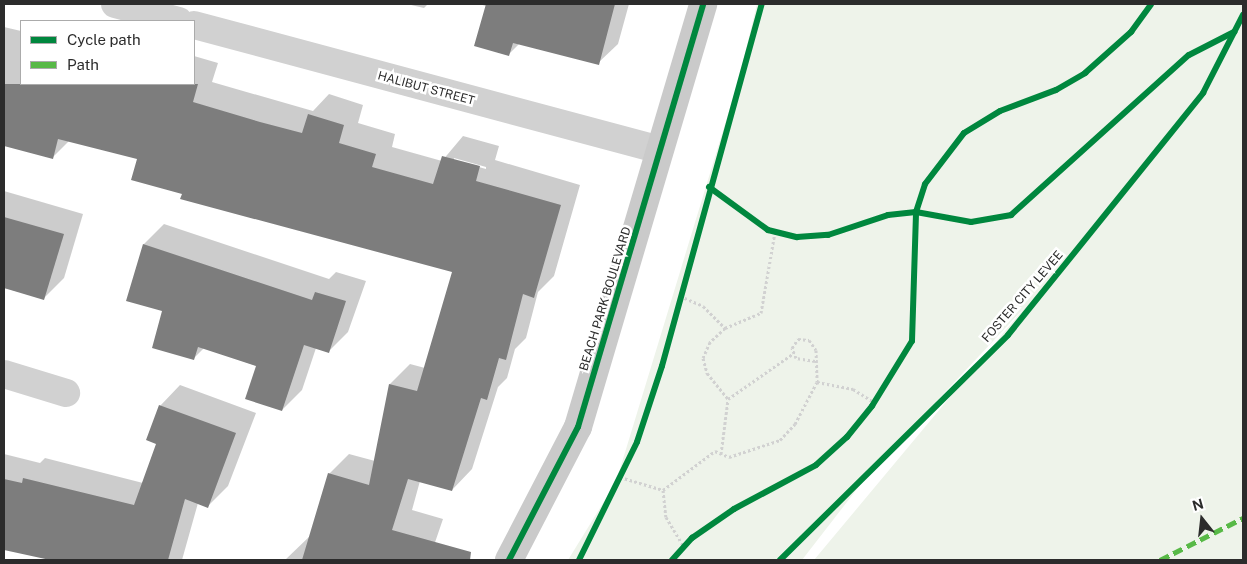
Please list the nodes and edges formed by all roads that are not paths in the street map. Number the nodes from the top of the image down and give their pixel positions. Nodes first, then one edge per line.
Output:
1 (115, 4) edge
2 (703, 4) edge
3 (175, 20) edge
4 (195, 25) edge
5 (660, 150) junction
6 (4, 374) edge
7 (66, 393) dead end
8 (509, 560) edge

1 - 3 street
2 - 5 main road, BEACH PARK BOULEVARD
4 - 5 street, HALIBUT STREET
5 - 8 main road, BEACH PARK BOULEVARD
6 - 7 street

